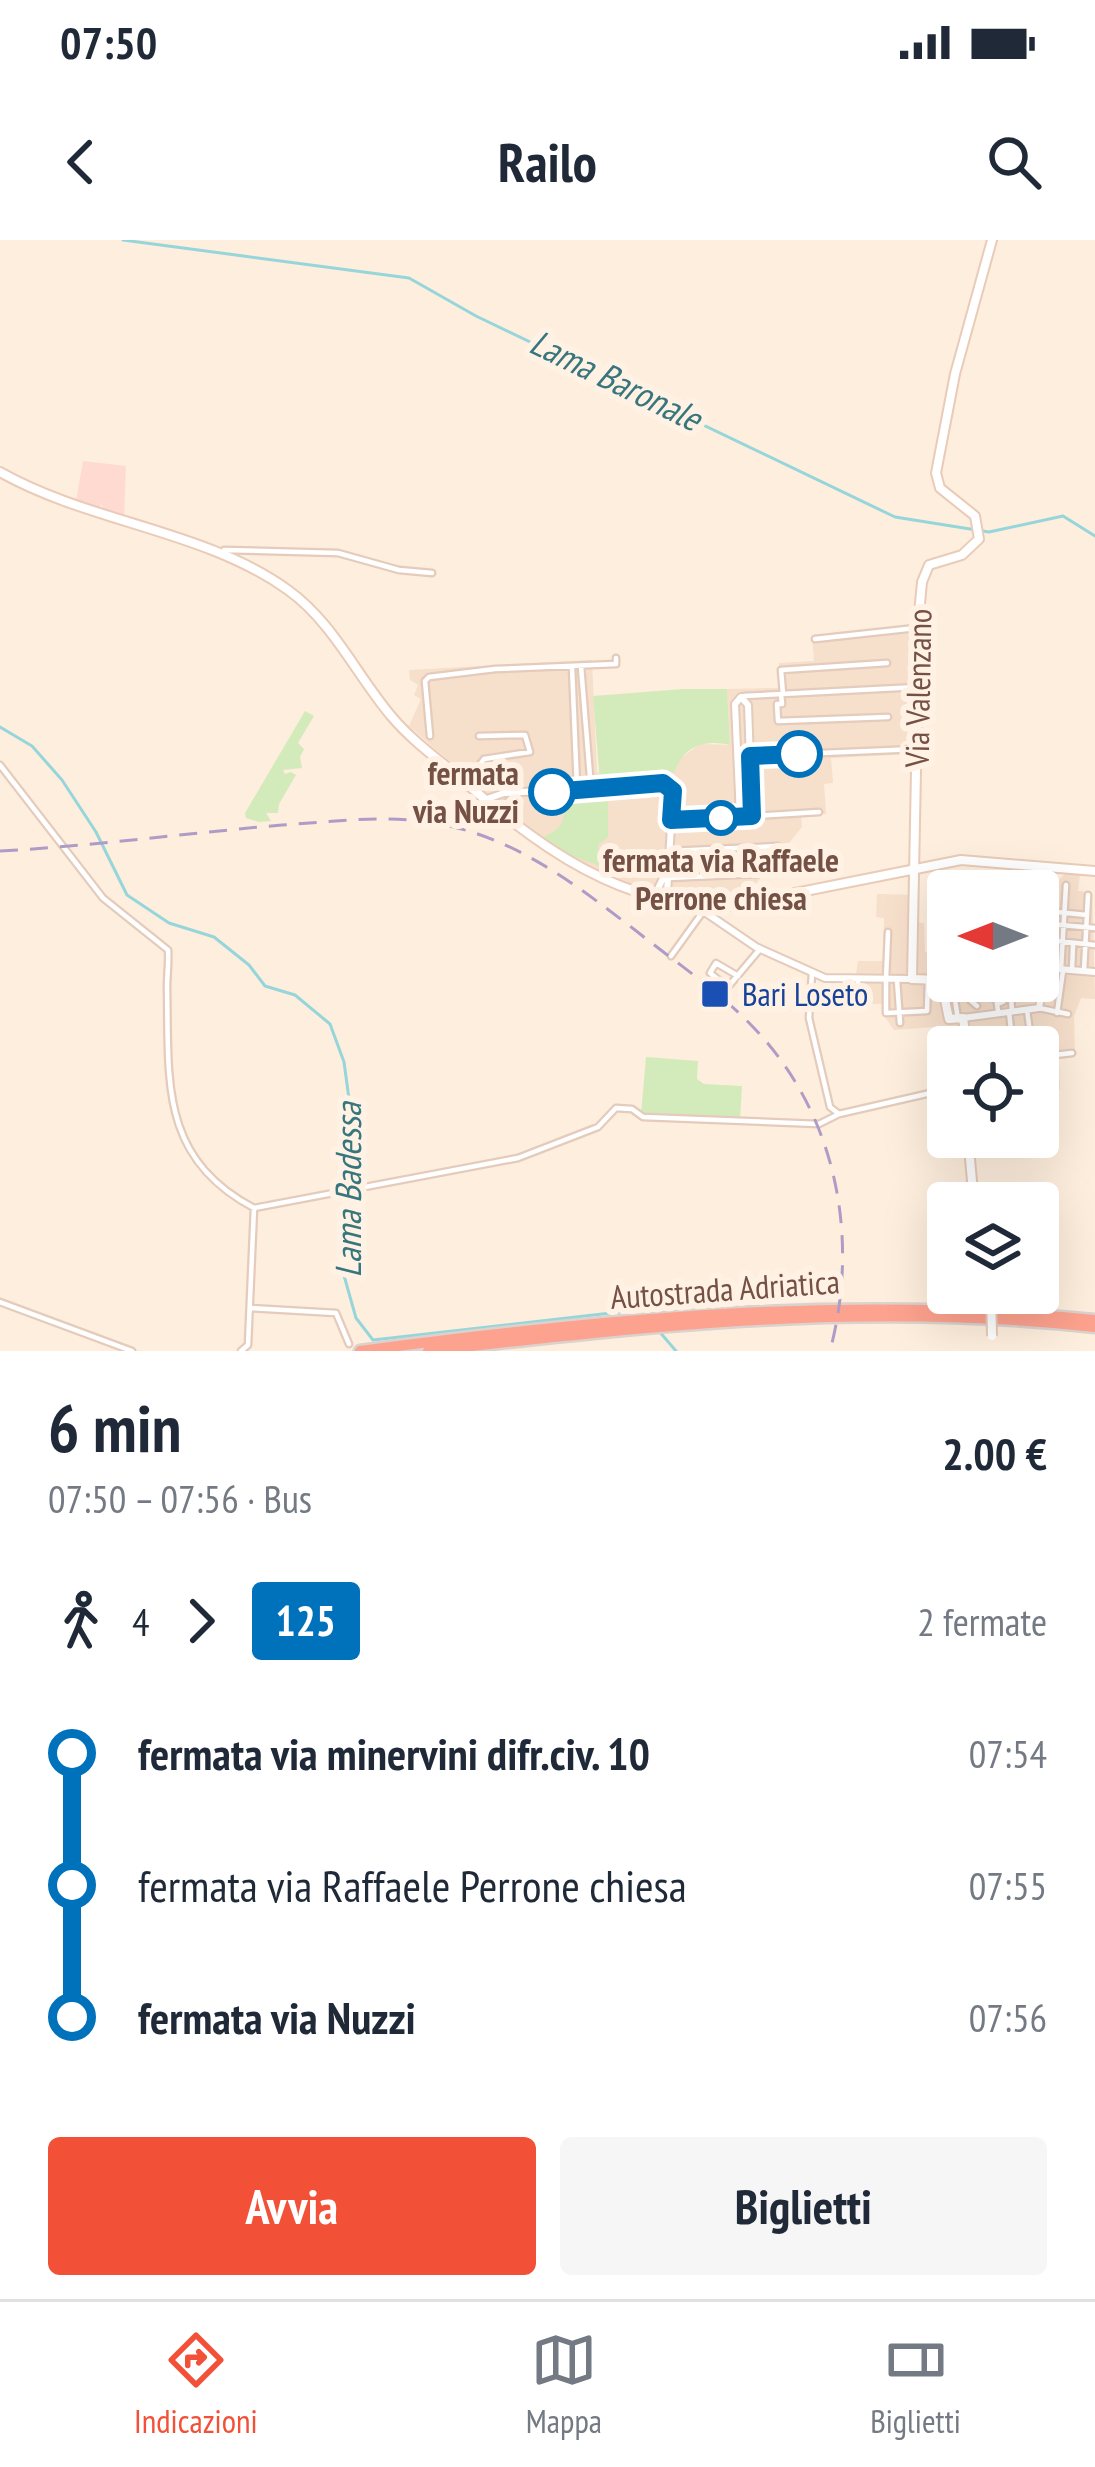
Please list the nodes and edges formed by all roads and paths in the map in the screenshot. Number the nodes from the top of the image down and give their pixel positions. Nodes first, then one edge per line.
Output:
1 (992, 240) edge
2 (0, 472) edge
3 (221, 554) junction
4 (432, 573) dead end
5 (918, 628) junction
6 (815, 639) dead end
7 (616, 658) dead end
8 (887, 663) dead end
9 (581, 666) junction
10 (572, 667) junction
11 (918, 687) junction
12 (782, 694) junction
13 (741, 697) junction
14 (888, 717) dead end
15 (430, 736) dead end
16 (479, 736) dead end
17 (917, 748) junction
18 (750, 756) junction
19 (0, 765) edge
20 (466, 784) junction
21 (591, 789) junction
22 (578, 790) junction
23 (506, 798) junction
24 (483, 799) junction
25 (495, 810) junction
26 (820, 812) dead end
27 (752, 816) junction
28 (740, 817) junction
29 (671, 820) junction
30 (509, 821) junction
31 (915, 843) junction
32 (778, 846) dead end
33 (669, 851) junction
34 (942, 862) junction
35 (668, 867) junction
36 (914, 868) junction
37 (1095, 871) edge
38 (757, 874) dead end
39 (884, 875) junction
40 (668, 878) junction
41 (1066, 885) dead end
42 (667, 891) junction
43 (914, 891) junction
44 (655, 893) junction
45 (1088, 896) dead end
46 (673, 902) junction
47 (699, 909) junction
48 (1059, 912) edge
49 (1064, 913) junction
50 (1087, 915) junction
51 (1059, 926) edge
52 (1063, 926) junction
53 (1086, 927) junction
54 (1095, 928) edge
55 (888, 932) dead end
56 (1059, 943) edge
57 (1062, 943) junction
58 (1073, 944) junction
59 (1085, 944) junction
60 (1095, 945) edge
61 (760, 949) junction
62 (671, 956) dead end
63 (871, 965) dead end
64 (1059, 968) edge
65 (1065, 969) junction
66 (727, 970) junction
67 (1084, 970) junction
68 (1095, 971) edge
69 (812, 973) junction
70 (738, 976) junction
71 (857, 979) junction
72 (871, 979) junction
73 (719, 980) junction
74 (886, 980) junction
75 (897, 980) junction
76 (912, 980) junction
77 (927, 980) edge
78 (927, 996) edge
79 (859, 1002) dead end
80 (948, 1002) edge
81 (972, 1002) edge
82 (997, 1002) edge
83 (1004, 1002) edge
84 (1010, 1002) edge
85 (1040, 1002) edge
86 (977, 1006) dead end
87 (1040, 1008) junction
88 (998, 1009) junction
89 (1028, 1010) junction
90 (900, 1012) junction
91 (1010, 1012) junction
92 (1057, 1012) junction
93 (1068, 1014) dead end
94 (960, 1018) junction
95 (900, 1023) dead end
96 (962, 1026) edge
97 (1011, 1026) edge
98 (1030, 1026) edge
99 (1072, 1053) dead end
100 (1059, 1055) edge
101 (927, 1094) edge
102 (838, 1114) junction
103 (254, 1208) junction
104 (0, 1302) edge
105 (250, 1308) junction
106 (991, 1314) edge
107 (644, 1323) junction
108 (1095, 1323) edge
109 (359, 1348) edge
110 (132, 1351) edge
111 (242, 1351) edge
112 (428, 1351) edge
113 (992, 1351) edge

1 - 5 main road, Via Valenzano
2 - 3 main road
3 - 4 street
3 - 20 main road
5 - 6 street
5 - 11 main road, Via Valenzano
7 - 9 street
8 - 12 street
9 - 10 street
9 - 21 street
10 - 15 street
10 - 22 street
11 - 12 street
11 - 17 main road, Via Valenzano
12 - 13 street
12 - 14 street
13 - 18 street
13 - 28 street
16 - 20 street
17 - 18 street
17 - 31 main road, Via Valenzano
18 - 27 street
19 - 103 street
20 - 24 main road
21 - 22 street
21 - 29 street
22 - 23 street
23 - 24 street
23 - 25 street
23 - 30 street
24 - 25 main road
25 - 30 main road
26 - 27 street
27 - 28 street
28 - 29 street
29 - 33 street
30 - 44 main road
31 - 34 main road
31 - 36 main road, Via Valenzano
31 - 39 main road
32 - 33 street
33 - 35 street
34 - 36 main road
34 - 37 main road
34 - 43 main road
35 - 40 street
35 - 44 street
36 - 39 main road
36 - 43 main road, Via Valenzano
38 - 40 street
39 - 43 main road
39 - 47 main road
40 - 42 street
41 - 49 street
42 - 44 street
42 - 46 street
43 - 76 main road, Via Valenzano
44 - 46 main road
45 - 50 street
46 - 47 main road
47 - 61 street
47 - 62 street
48 - 49 street
49 - 50 street
49 - 52 street
50 - 53 street
51 - 52 street
52 - 53 street
52 - 57 street
53 - 54 street
53 - 59 street
55 - 74 street
56 - 57 street
57 - 58 street
57 - 65 street
58 - 59 street
58 - 65 street
59 - 60 street
59 - 67 street
61 - 69 street
61 - 70 street
63 - 72 street
64 - 65 street
65 - 67 street
65 - 92 street
66 - 70 street
66 - 73 street
66 - 73 street
67 - 68 street
69 - 71 street
69 - 102 street
70 - 73 street
71 - 72 street
71 - 79 street
72 - 74 street
74 - 75 street
74 - 90 street
75 - 76 street
75 - 90 street
76 - 77 main road
78 - 90 street
80 - 94 main road
81 - 86 street
82 - 88 street
83 - 88 street
84 - 91 street
85 - 87 street
87 - 89 street
87 - 92 street
88 - 91 street
88 - 94 street
89 - 91 street
89 - 98 street
90 - 95 street
91 - 97 street
92 - 93 street
94 - 96 main road
99 - 100 street
101 - 102 street
102 - 103 street
103 - 105 street
104 - 110 street
105 - 109 street
105 - 111 street
106 - 113 main road, bridge
107 - 108 highway, Autostrada Adriatica
107 - 109 highway, Autostrada Adriatica
107 - 112 highway, Autostrada Adriatica

